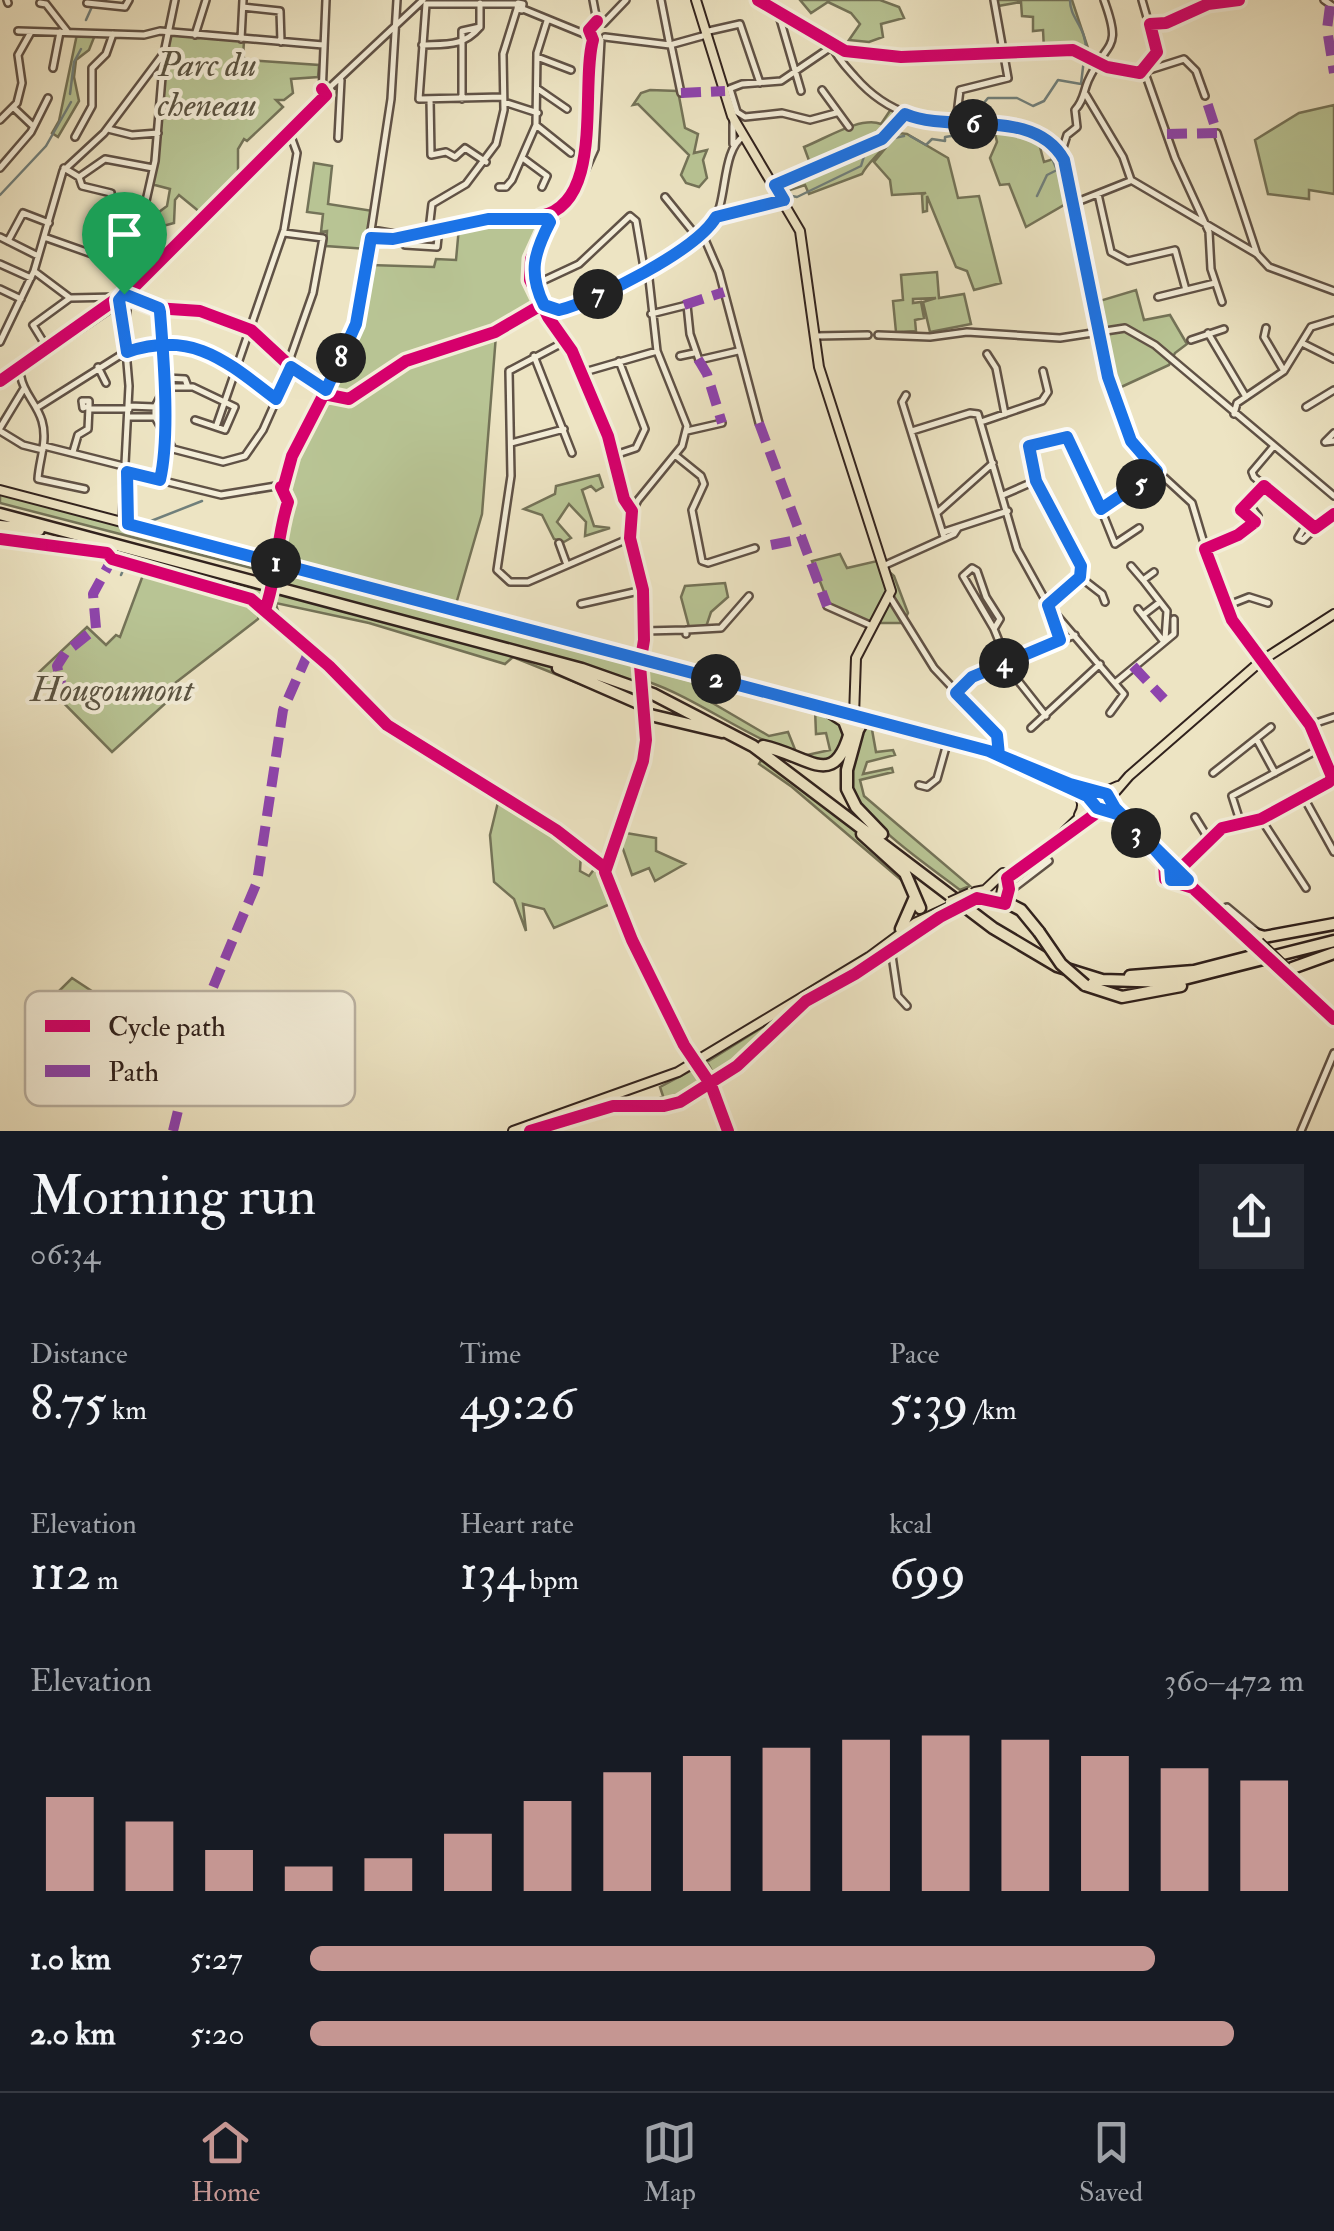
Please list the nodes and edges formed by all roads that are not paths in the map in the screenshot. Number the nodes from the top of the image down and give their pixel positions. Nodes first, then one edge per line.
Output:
1 (129, 0) edge
2 (176, 0) edge
3 (206, 0) edge
4 (326, 0) edge
5 (397, 0) edge
6 (593, 0) edge
7 (626, 0) edge
8 (661, 0) edge
9 (696, 0) edge
10 (758, 0) edge
11 (994, 0) edge
12 (1104, 0) edge
13 (1142, 0) edge
14 (1239, 0) edge
15 (1324, 0) edge
16 (424, 2) edge
17 (40, 3) dead end
18 (243, 3) edge
19 (480, 3) junction
20 (91, 4) dead end
21 (521, 6) edge
22 (1334, 7) edge
23 (778, 12) junction
24 (547, 22) junction
25 (600, 22) junction
26 (1150, 24) junction
27 (396, 27) junction
28 (18, 31) dead end
29 (31, 32) junction
30 (64, 32) junction
31 (167, 32) junction
32 (709, 33) junction
33 (114, 34) junction
34 (195, 35) junction
35 (597, 38) junction
36 (240, 39) junction
37 (281, 42) junction
38 (670, 43) junction
39 (462, 44) junction
40 (422, 45) junction
41 (831, 45) junction
42 (324, 46) junction
43 (164, 53) junction
44 (1006, 53) junction
45 (104, 56) junction
46 (537, 56) junction
47 (111, 62) dead end
48 (1100, 64) junction
49 (53, 68) dead end
50 (571, 70) dead end
51 (796, 70) junction
52 (1143, 73) junction
53 (341, 80) junction
54 (760, 83) junction
55 (538, 89) junction
56 (727, 90) junction
57 (802, 90) dead end
58 (822, 90) dead end
59 (323, 92) junction
60 (681, 93) dead end
61 (1086, 94) junction
62 (1204, 96) dead end
63 (48, 98) dead end
64 (462, 98) junction
65 (590, 98) junction
66 (599, 98) junction
67 (430, 99) junction
68 (504, 100) junction
69 (14, 108) junction
70 (567, 109) dead end
71 (538, 113) junction
72 (836, 113) junction
73 (905, 114) junction
74 (0, 120) edge
75 (956, 123) junction
76 (536, 124) junction
77 (850, 126) dead end
78 (34, 127) junction
79 (107, 128) junction
80 (158, 133) junction
81 (287, 133) junction
82 (1217, 133) dead end
83 (740, 134) junction
84 (75, 138) dead end
85 (338, 138) dead end
86 (571, 153) dead end
87 (1061, 154) junction
88 (524, 159) junction
89 (486, 162) junction
90 (0, 168) edge
91 (64, 168) junction
92 (153, 168) junction
93 (584, 172) junction
94 (81, 175) junction
95 (1131, 180) junction
96 (775, 185) junction
97 (499, 186) dead end
98 (542, 187) dead end
99 (1098, 194) junction
100 (665, 198) dead end
101 (784, 200) junction
102 (1072, 204) junction
103 (716, 217) junction
104 (93, 220) dead end
105 (550, 220) junction
106 (49, 223) junction
107 (106, 224) junction
108 (439, 228) junction
109 (1207, 228) junction
110 (372, 230) junction
111 (430, 230) junction
112 (282, 234) junction
113 (140, 236) junction
114 (403, 237) junction
115 (701, 237) junction
116 (0, 238) edge
117 (44, 238) junction
118 (371, 238) junction
119 (8, 241) junction
120 (1257, 254) junction
121 (39, 256) junction
122 (0, 264) edge
123 (129, 267) junction
124 (646, 271) junction
125 (33, 275) junction
126 (1215, 283) junction
127 (534, 285) junction
128 (0, 290) edge
129 (1186, 290) junction
130 (1334, 290) edge
131 (1158, 297) dead end
132 (70, 298) junction
133 (21, 299) junction
134 (126, 299) junction
135 (1222, 302) dead end
136 (159, 308) junction
137 (553, 312) junction
138 (651, 314) junction
139 (1334, 320) edge
140 (1266, 328) dead end
141 (1224, 329) dead end
142 (251, 330) junction
143 (1100, 330) junction
144 (1208, 333) junction
145 (497, 334) dead end
146 (878, 334) dead end
147 (813, 336) junction
148 (868, 336) dead end
149 (1190, 340) dead end
150 (566, 341) junction
151 (0, 342) edge
152 (1302, 343) junction
153 (162, 344) junction
154 (49, 351) junction
155 (657, 351) junction
156 (738, 351) junction
157 (125, 354) junction
158 (987, 354) dead end
159 (534, 356) junction
160 (680, 356) dead end
161 (697, 357) junction
162 (1334, 359) edge
163 (619, 360) junction
164 (290, 365) junction
165 (98, 367) junction
166 (238, 370) junction
167 (1284, 371) junction
168 (1043, 372) dead end
169 (581, 373) junction
170 (21, 376) dead end
171 (165, 378) junction
172 (0, 384) edge
173 (106, 384) dead end
174 (188, 386) junction
175 (166, 387) junction
176 (23, 390) junction
177 (326, 390) junction
178 (1334, 390) edge
179 (906, 395) dead end
180 (1246, 397) junction
181 (276, 399) junction
182 (162, 400) junction
183 (226, 402) junction
184 (38, 407) junction
185 (156, 407) junction
186 (1306, 407) dead end
187 (129, 411) junction
188 (1005, 414) junction
189 (1234, 414) junction
190 (155, 417) junction
191 (4, 420) junction
192 (195, 420) dead end
193 (980, 422) junction
194 (722, 423) dead end
195 (759, 423) dead end
196 (162, 428) junction
197 (564, 428) junction
198 (0, 430) edge
199 (687, 431) junction
200 (912, 431) junction
201 (1334, 433) edge
202 (167, 437) junction
203 (9, 438) junction
204 (1334, 442) edge
205 (510, 443) junction
206 (1274, 446) junction
207 (44, 448) junction
208 (173, 449) junction
209 (73, 452) junction
210 (572, 452) dead end
211 (615, 455) junction
212 (676, 455) junction
213 (164, 462) junction
214 (993, 463) junction
215 (127, 467) junction
216 (1158, 472) junction
217 (160, 480) junction
218 (1036, 481) junction
219 (1264, 486) junction
220 (84, 489) dead end
221 (0, 490) edge
222 (1003, 495) junction
223 (1334, 496) edge
224 (1249, 504) dead end
225 (1101, 509) junction
226 (0, 511) edge
227 (632, 511) junction
228 (1008, 511) junction
229 (937, 513) junction
230 (1334, 514) edge
231 (1308, 522) junction
232 (125, 523) junction
233 (0, 526) edge
234 (1139, 528) dead end
235 (1315, 528) junction
236 (944, 535) junction
237 (92, 538) junction
238 (630, 538) junction
239 (559, 544) dead end
240 (755, 548) dead end
241 (269, 549) dead end
242 (112, 559) dead end
243 (276, 565) junction
244 (568, 565) junction
245 (883, 566) junction
246 (1130, 566) dead end
247 (1154, 572) dead end
248 (1080, 577) junction
249 (1143, 580) junction
250 (1161, 589) dead end
251 (643, 590) junction
252 (1154, 594) junction
253 (749, 596) dead end
254 (890, 597) junction
255 (986, 597) junction
256 (978, 601) junction
257 (1105, 602) dead end
258 (1160, 602) junction
259 (1268, 603) dead end
260 (581, 604) dead end
261 (1048, 605) junction
262 (827, 606) dead end
263 (1226, 606) junction
264 (265, 610) junction
265 (1334, 614) edge
266 (1174, 619) dead end
267 (872, 626) junction
268 (994, 629) junction
269 (644, 631) junction
270 (1075, 635) junction
271 (1060, 640) junction
272 (1164, 642) junction
273 (310, 650) dead end
274 (534, 656) junction
275 (647, 661) junction
276 (1260, 661) junction
277 (1007, 662) junction
278 (1100, 664) junction
279 (1115, 682) junction
280 (954, 691) junction
281 (644, 705) junction
282 (857, 706) junction
283 (824, 708) junction
284 (841, 713) junction
285 (1110, 713) dead end
286 (1046, 716) junction
287 (1334, 717) edge
288 (872, 720) junction
289 (1310, 725) junction
290 (1271, 727) dead end
291 (1031, 728) dead end
292 (732, 734) junction
293 (1256, 739) junction
294 (948, 740) junction
295 (851, 743) junction
296 (764, 746) junction
297 (1321, 748) junction
298 (999, 755) junction
299 (1332, 764) edge
300 (1213, 773) dead end
301 (1275, 773) junction
302 (1333, 782) edge
303 (1064, 785) junction
304 (919, 786) dead end
305 (632, 793) dead end
306 (822, 795) junction
307 (1303, 796) junction
308 (1102, 801) junction
309 (1195, 817) dead end
310 (1261, 819) junction
311 (1240, 821) junction
312 (1064, 833) junction
313 (882, 834) junction
314 (1208, 838) junction
315 (1334, 852) edge
316 (1049, 861) dead end
317 (1177, 872) junction
318 (1306, 888) dead end
319 (1002, 891) junction
320 (916, 892) junction
321 (979, 894) junction
322 (1200, 894) junction
323 (1214, 900) junction
324 (924, 913) junction
325 (1235, 918) junction
326 (1334, 924) edge
327 (628, 929) dead end
328 (895, 936) junction
329 (1334, 937) edge
330 (1256, 938) junction
331 (1334, 953) edge
332 (1289, 971) junction
333 (1216, 974) junction
334 (907, 1006) dead end
335 (1334, 1017) edge
336 (1334, 1053) edge
337 (696, 1064) junction
338 (514, 1131) edge
339 (526, 1131) edge
340 (728, 1131) edge
341 (1301, 1131) edge

1 - 20 street
2 - 31 street
3 - 34 street
4 - 42 street
5 - 27 street
6 - 25 street
7 - 25 street
8 - 38 street
9 - 32 main road
10 - 23 street
11 - 44 street
12 - 48 street
13 - 26 street
14 - 26 street
15 - 22 street
16 - 19 street
16 - 27 street
16 - 40 street
17 - 30 street
18 - 36 street
18 - 37 street
19 - 21 street
19 - 39 street
21 - 24 street
21 - 68 street
23 - 41 street
23 - 51 street
24 - 35 street
24 - 46 street
25 - 35 street
25 - 35 street
26 - 52 street
27 - 53 street
27 - 110 street
28 - 29 street
29 - 30 street
29 - 69 street
30 - 33 street
30 - 49 street
31 - 33 street
31 - 34 street
31 - 43 street
32 - 38 street
32 - 54 street
32 - 56 main road
33 - 45 street
34 - 36 street
35 - 38 street
35 - 65 street
35 - 66 street
36 - 37 street
37 - 42 street
38 - 60 street
39 - 40 street
39 - 64 street
40 - 67 street
41 - 44 street
41 - 51 street
41 - 73 street
42 - 59 street
43 - 79 street
43 - 80 street
44 - 48 street
44 - 75 street
45 - 47 street
45 - 84 street
46 - 50 street
46 - 55 street
48 - 52 street
48 - 61 street
51 - 54 street
51 - 57 street
52 - 62 street
52 - 109 street
53 - 59 street
53 - 85 street
54 - 56 street
55 - 70 street
55 - 71 street
56 - 72 street
56 - 83 main road
58 - 72 street
59 - 81 street
61 - 87 street
61 - 95 street
63 - 78 street
64 - 67 street
64 - 68 street
65 - 66 street
65 - 93 street
66 - 93 street
67 - 89 street
68 - 71 street
68 - 89 street
69 - 74 street
69 - 78 street
71 - 76 street
72 - 77 street
73 - 75 street
73 - 96 street
75 - 87 street
76 - 86 street
76 - 88 street
78 - 90 street
79 - 80 street
79 - 91 street
80 - 92 street
81 - 112 street
81 - 134 street
82 - 120 street
83 - 96 main road
83 - 103 street
87 - 102 street
88 - 97 street
88 - 98 street
89 - 111 street
91 - 94 street
91 - 106 street
92 - 94 street
92 - 113 street
93 - 105 street
94 - 107 street
95 - 99 street
95 - 109 street
96 - 101 main road
99 - 102 street
99 - 129 street
100 - 115 street
101 - 103 street
101 - 147 main road
102 - 143 street
103 - 115 street
104 - 107 street
105 - 108 street
105 - 127 street
106 - 117 street
106 - 119 street
107 - 113 street
108 - 111 street
108 - 114 street
109 - 120 street
109 - 126 street
110 - 114 street
110 - 118 street
111 - 114 street
112 - 142 street
112 - 164 street
113 - 123 street
114 - 118 street
115 - 124 street
115 - 156 street
116 - 119 street
117 - 121 street
117 - 123 street
118 - 177 street
119 - 121 street
120 - 130 street
121 - 125 street
122 - 125 street
123 - 134 street
124 - 127 street
124 - 137 street
124 - 138 street
125 - 132 street
125 - 133 street
126 - 129 street
126 - 135 street
127 - 137 street
128 - 133 street
129 - 131 street
132 - 134 street
132 - 154 street
133 - 151 street
134 - 136 street
134 - 154 street
134 - 157 street
136 - 142 street
136 - 153 street
137 - 145 street
137 - 150 street
138 - 155 street
138 - 161 street
139 - 152 street
140 - 167 street
141 - 144 street
142 - 164 street
142 - 166 street
143 - 146 street
143 - 189 street
143 - 216 street
144 - 149 street
144 - 180 street
147 - 148 street
147 - 245 main road
150 - 159 street
150 - 169 street
152 - 162 street
152 - 167 street
153 - 157 street
153 - 166 street
153 - 171 street
154 - 172 street
155 - 163 street
155 - 199 street
156 - 161 street
156 - 195 street
157 - 165 street
157 - 187 street
158 - 188 street
159 - 197 street
159 - 205 street
160 - 161 street
163 - 169 street
163 - 211 street
164 - 177 street
164 - 181 street
165 - 173 street
165 - 184 street
166 - 181 street
166 - 183 street
167 - 180 street
168 - 188 street
169 - 211 street
170 - 176 street
171 - 174 street
171 - 175 street
174 - 175 street
174 - 183 street
175 - 182 street
176 - 184 street
176 - 191 street
177 - 217 street
178 - 186 street
179 - 200 street
180 - 189 street
181 - 208 street
182 - 185 street
182 - 196 street
183 - 192 street
184 - 207 street
185 - 187 street
185 - 190 street
187 - 190 street
187 - 209 street
187 - 215 street
188 - 193 street
189 - 206 street
190 - 196 street
191 - 198 street
191 - 203 street
193 - 200 street
193 - 214 street
194 - 199 street
196 - 202 street
197 - 205 street
197 - 210 street
198 - 203 street
199 - 212 street
200 - 229 street
201 - 204 street
202 - 208 street
202 - 213 street
203 - 207 street
205 - 244 street
206 - 219 street
206 - 223 street
207 - 209 street
207 - 220 street
208 - 213 street
209 - 215 street
211 - 227 street
212 - 227 street
212 - 240 street
213 - 217 street
214 - 222 street
214 - 229 street
215 - 217 street
215 - 232 street
216 - 225 street
216 - 263 street
218 - 222 street
218 - 225 street
218 - 248 street
219 - 224 street
219 - 231 street
221 - 232 main road
222 - 228 street
225 - 234 street
226 - 237 highway
226 - 296 highway
227 - 238 street
228 - 236 street
228 - 261 street
229 - 236 street
230 - 235 street
231 - 235 street
231 - 235 street
232 - 243 main road
233 - 237 highway
236 - 245 street
237 - 274 highway
238 - 244 street
238 - 251 street
239 - 244 street
241 - 243 street
242 - 264 street
243 - 264 street, bridge
243 - 275 main road
245 - 254 main road
246 - 249 street
247 - 249 street
248 - 257 street
248 - 261 street
249 - 252 street
250 - 252 street
251 - 260 street
251 - 269 street
252 - 258 street
253 - 269 street
254 - 267 main road
254 - 280 street
255 - 256 street
255 - 256 street
255 - 268 street
256 - 268 street
258 - 272 street
258 - 272 street
259 - 263 street
261 - 270 street
261 - 271 street
262 - 267 street
263 - 276 street
264 - 273 street
265 - 276 main road
266 - 272 street
267 - 282 main road
268 - 277 street
269 - 275 street
270 - 271 street
270 - 278 street
271 - 277 street
272 - 279 street
274 - 281 highway
274 - 292 highway
275 - 281 main road, bridge
275 - 283 main road
276 - 289 street
276 - 308 main road
277 - 280 street
277 - 286 street
278 - 279 street
278 - 286 street
279 - 285 street
280 - 298 street
281 - 292 highway
281 - 305 street
282 - 284 main road
282 - 284 main road
282 - 288 main road
282 - 295 highway
283 - 284 main road
283 - 295 highway
286 - 291 street
287 - 289 street
288 - 294 main road
288 - 295 highway
289 - 297 street
290 - 293 street
292 - 306 highway
293 - 300 street
293 - 301 street
294 - 298 main road
294 - 304 street
295 - 296 highway
295 - 313 highway
296 - 313 highway
297 - 299 street
297 - 301 street
298 - 303 main road
298 - 308 main road
299 - 302 street
301 - 311 street
302 - 307 street
303 - 308 main road
303 - 312 main road
306 - 320 highway
306 - 333 highway
307 - 310 street
307 - 315 street
308 - 312 main road
308 - 317 main road
309 - 314 street
310 - 311 street
310 - 318 street
311 - 314 street
312 - 319 main road
313 - 329 highway
314 - 317 street
316 - 319 street
317 - 322 main road
317 - 323 main road
319 - 321 main road
319 - 321 main road
319 - 333 highway, bridge
320 - 324 highway
320 - 328 highway
321 - 324 main road, bridge
322 - 323 main road
322 - 325 main road
323 - 325 main road
324 - 328 main road
325 - 330 main road
326 - 330 highway
327 - 337 street
328 - 334 street
328 - 337 main road
329 - 333 highway
330 - 332 main road, bridge
331 - 332 highway
332 - 335 main road
332 - 335 main road
336 - 341 street
337 - 338 main road
337 - 339 main road
337 - 340 street

